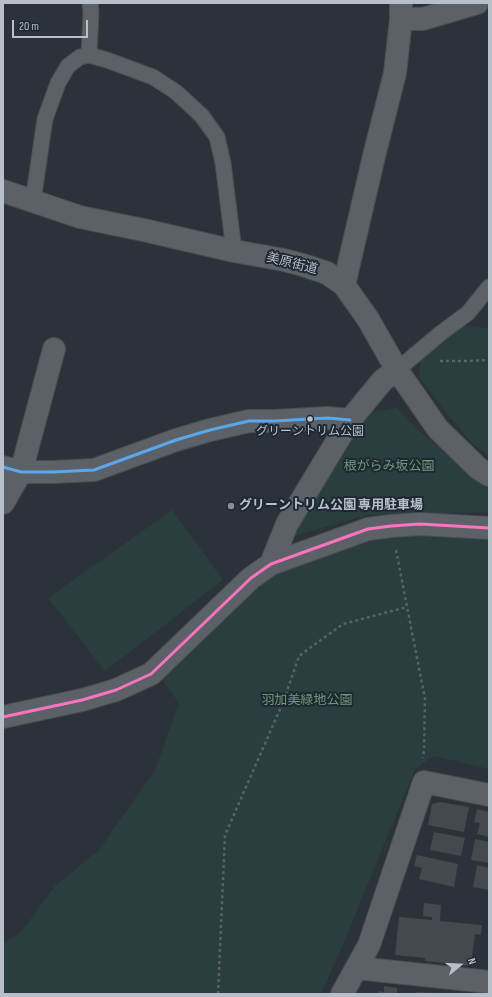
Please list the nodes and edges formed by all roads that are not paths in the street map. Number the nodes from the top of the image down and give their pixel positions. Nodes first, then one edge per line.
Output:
1 (90, 3) edge
2 (477, 3) edge
3 (401, 11) edge
4 (89, 55) junction
5 (3, 191) edge
6 (33, 201) junction
7 (234, 251) junction
8 (344, 285) junction
9 (489, 288) edge
10 (54, 349) dead end
11 (397, 370) junction
12 (350, 420) junction
13 (12, 470) edge
14 (489, 475) edge
15 (3, 503) edge
16 (489, 528) edge
17 (271, 564) junction
18 (3, 717) edge
19 (489, 795) edge
20 (357, 968) junction
21 (489, 982) edge
22 (342, 994) edge

1 - 4 lane
2 - 3 street
3 - 8 street
4 - 6 lane
4 - 7 lane
5 - 6 street, 美原街道
6 - 7 street, 美原街道
7 - 8 street, 美原街道
8 - 11 street, 美原街道
9 - 11 lane
10 - 13 street
11 - 12 street
11 - 14 street, 美原街道
12 - 13 street
12 - 17 street
13 - 15 street
16 - 17 street
17 - 18 street
19 - 20 street
20 - 21 street
20 - 22 street

